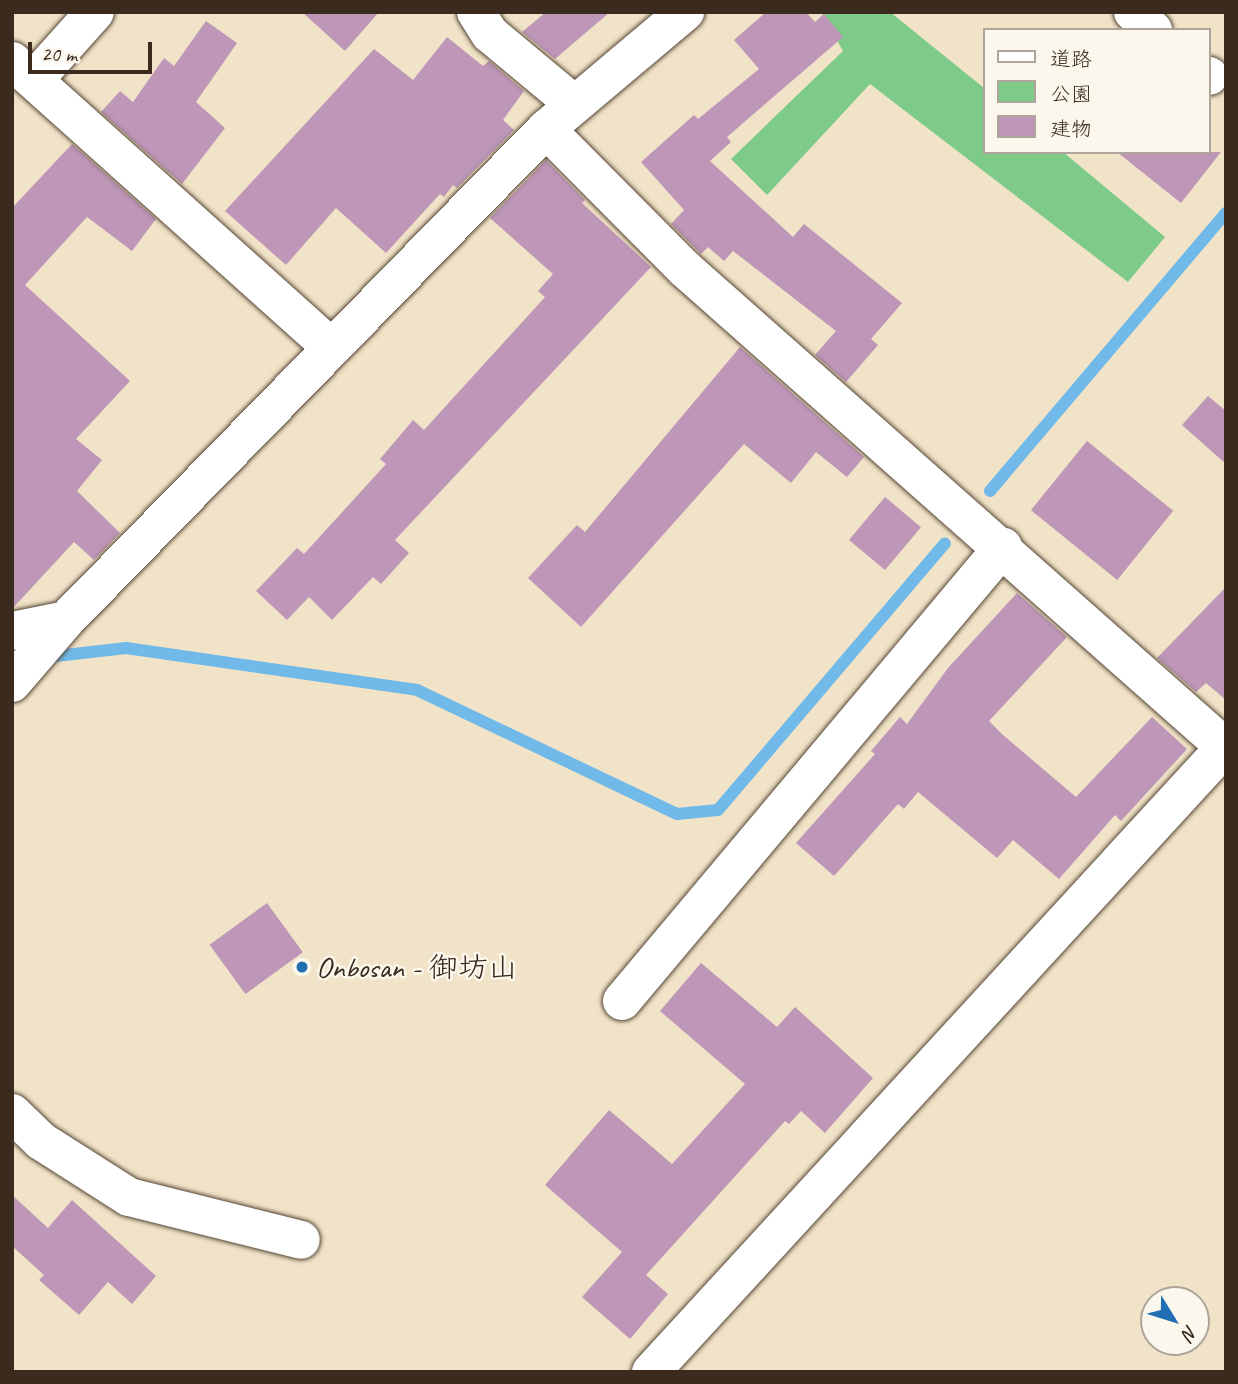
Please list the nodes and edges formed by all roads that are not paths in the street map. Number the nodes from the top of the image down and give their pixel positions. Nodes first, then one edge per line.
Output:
1 (95, 12) edge
2 (476, 12) edge
3 (685, 12) edge
4 (1133, 12) edge
5 (1151, 28) edge
6 (23, 71) edge
7 (575, 104) junction
8 (545, 129) junction
9 (331, 347) junction
10 (1003, 547) junction
11 (66, 620) junction
12 (12, 631) edge
13 (12, 683) edge
14 (1225, 747) edge
15 (622, 1001) dead end
16 (12, 1113) edge
17 (301, 1240) dead end
18 (650, 1372) edge

1 - 6 street
2 - 7 street
3 - 7 street
4 - 5 street
6 - 9 street
7 - 8 street
8 - 9 street
8 - 10 street
9 - 11 street
10 - 14 street
10 - 15 street
11 - 12 street
11 - 13 street
14 - 18 street
16 - 17 street

